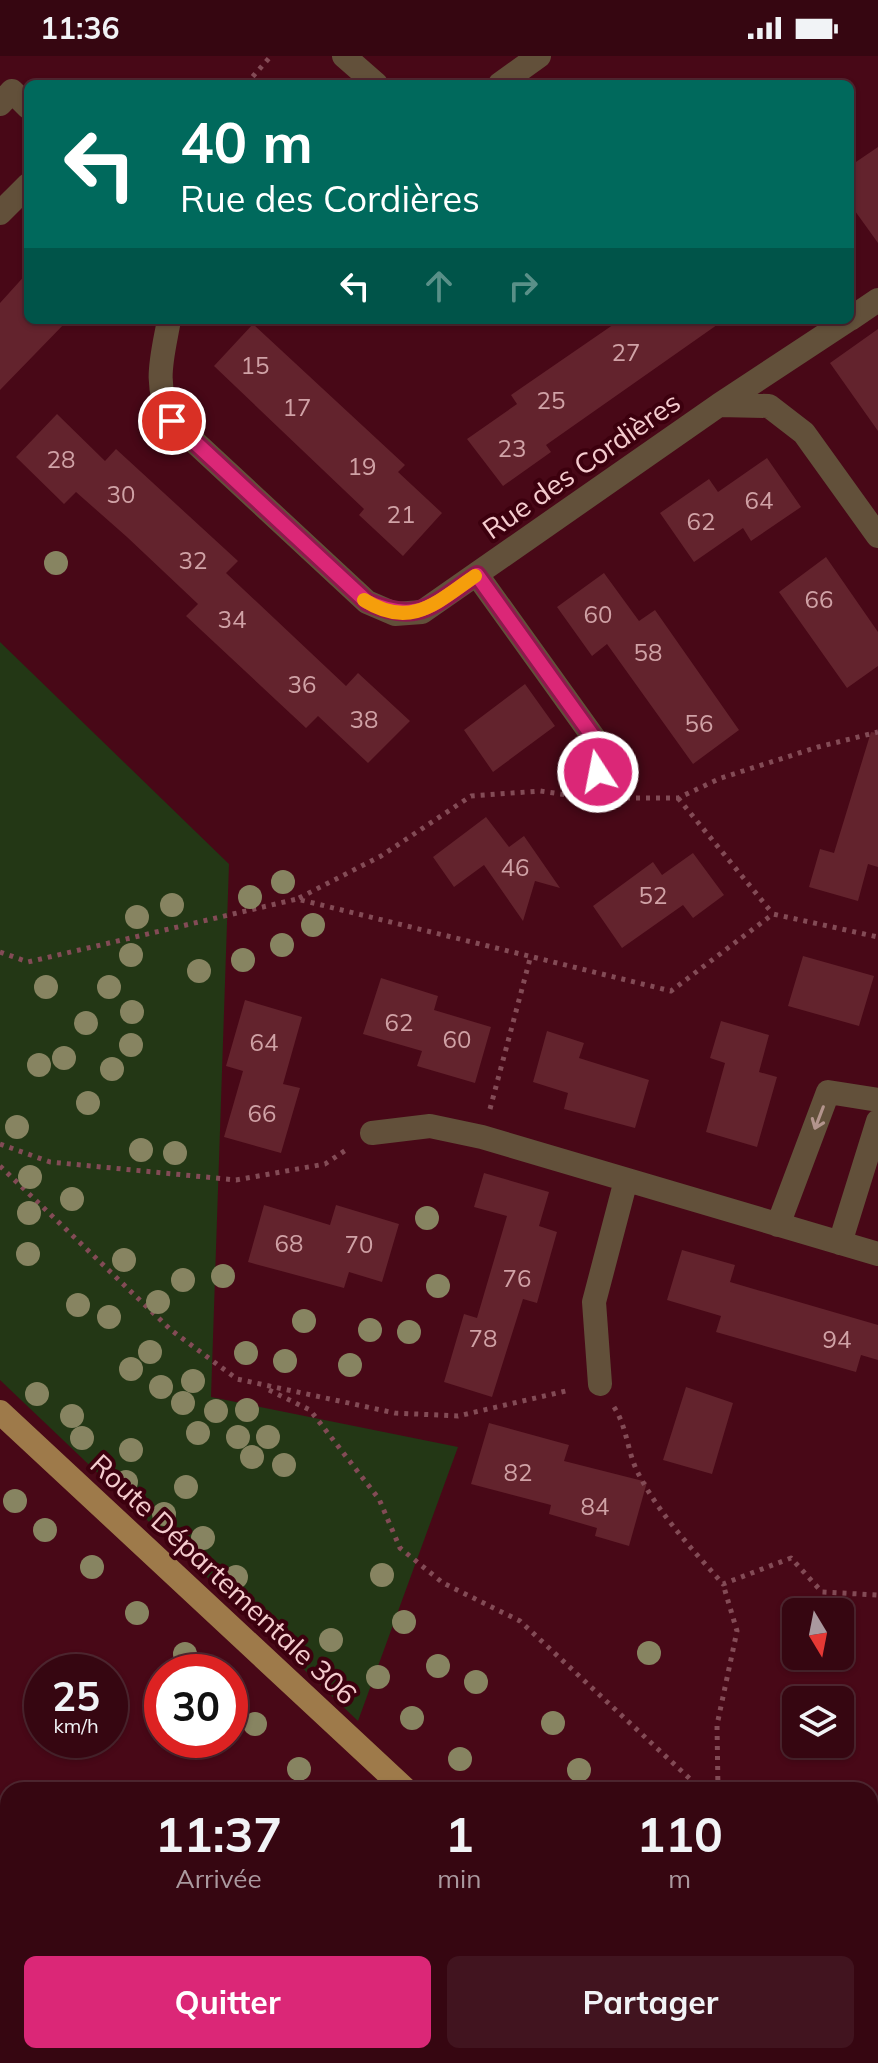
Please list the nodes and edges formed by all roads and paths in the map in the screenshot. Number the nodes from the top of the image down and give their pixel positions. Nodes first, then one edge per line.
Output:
1 (271, 56) edge
2 (344, 56) edge
3 (539, 56) edge
4 (250, 80) edge
5 (371, 80) edge
6 (506, 80) edge
7 (24, 103) edge
8 (0, 104) edge
9 (24, 189) edge
10 (0, 213) edge
11 (878, 300) edge
12 (854, 316) edge
13 (168, 324) edge
14 (841, 324) edge
15 (719, 405) junction
16 (878, 536) edge
17 (477, 575) junction
18 (878, 732) edge
19 (597, 798) junction
20 (678, 798) junction
21 (297, 899) junction
22 (773, 914) junction
23 (878, 937) edge
24 (0, 952) edge
25 (531, 955) junction
26 (878, 1100) edge
27 (878, 1121) edge
28 (372, 1133) joint
29 (482, 1137) junction
30 (0, 1144) edge
31 (0, 1166) edge
32 (626, 1180) junction
33 (778, 1225) junction
34 (840, 1243) junction
35 (878, 1254) edge
36 (600, 1384) junction
37 (257, 1385) junction
38 (0, 1412) edge
39 (723, 1584) junction
40 (878, 1595) edge
41 (397, 1782) edge
42 (693, 1782) edge
43 (718, 1782) edge

1 - 4 path
2 - 5 street
3 - 6 street
7 - 8 street
9 - 10 street
11 - 12 street, Rue des Cordières
13 - 17 street, Rue des Cordières
14 - 15 street, Rue des Cordières
15 - 16 street, Rue des Cordières
15 - 17 street, Rue des Cordières
17 - 19 street, Rue des Cordières
18 - 20 path
19 - 20 path
19 - 21 path
20 - 22 path
21 - 24 path
21 - 25 path
22 - 23 path
22 - 25 path
25 - 29 path
26 -> 33 street
27 - 34 street
28 - 29 street
28 - 30 path
29 - 32 street
31 - 37 path
32 - 33 street
32 - 36 street
33 - 34 street
34 - 35 street
36 - 37 path
36 - 39 path
37 - 42 path
38 - 41 main road, Route Départementale 306
39 - 40 path
39 - 43 path

